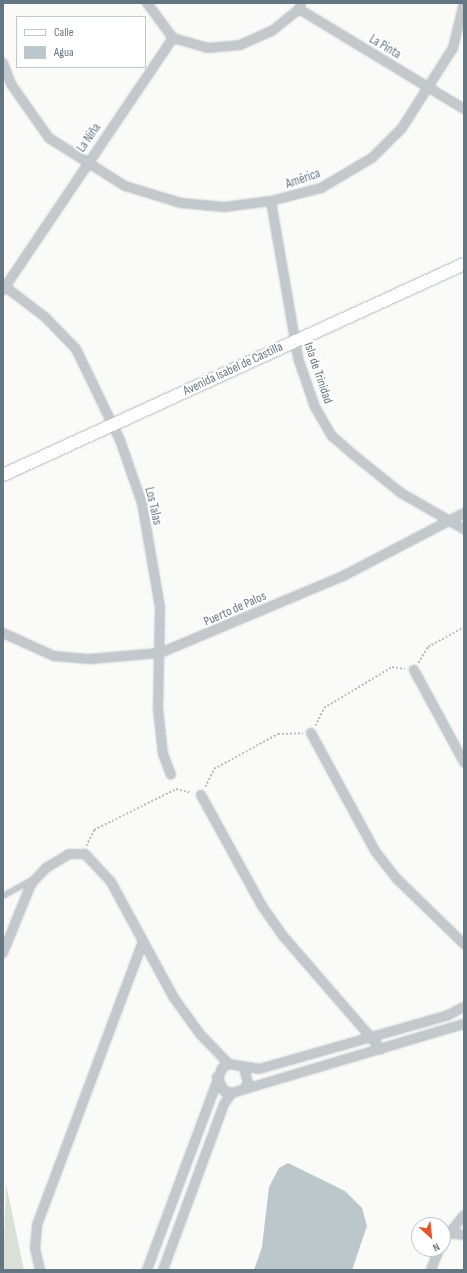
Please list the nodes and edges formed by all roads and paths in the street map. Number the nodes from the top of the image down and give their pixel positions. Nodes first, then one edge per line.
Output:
1 (147, 3) edge
2 (464, 3) edge
3 (300, 6) edge
4 (173, 38) junction
5 (3, 63) edge
6 (430, 88) junction
7 (464, 109) edge
8 (86, 163) junction
9 (271, 201) junction
10 (464, 264) edge
11 (4, 287) edge
12 (294, 341) junction
13 (113, 425) junction
14 (3, 475) edge
15 (464, 513) edge
16 (451, 521) junction
17 (464, 529) edge
18 (464, 627) edge
19 (3, 633) edge
20 (160, 653) junction
21 (414, 670) junction
22 (311, 733) junction
23 (464, 762) edge
24 (170, 775) dead end
25 (201, 795) junction
26 (81, 854) junction
27 (38, 876) junction
28 (3, 896) edge
29 (142, 944) junction
30 (464, 944) edge
31 (3, 953) edge
32 (464, 1007) edge
33 (464, 1024) edge
34 (372, 1038) junction
35 (381, 1049) junction
36 (229, 1064) junction
37 (244, 1068) junction
38 (216, 1077) junction
39 (244, 1089) junction
40 (232, 1093) junction
41 (464, 1215) edge
42 (451, 1230) edge
43 (451, 1233) edge
44 (464, 1235) edge
45 (436, 1257) edge
46 (40, 1270) edge
47 (147, 1270) edge
48 (163, 1270) edge
49 (431, 1270) edge

1 - 4 street
2 - 6 street, América
3 - 4 street
3 - 6 street, La Pinta
4 - 8 street, La Niña
5 - 8 street, América
6 - 7 street, La Pinta
6 - 9 street, América
8 - 9 street, América
8 - 11 street, La Niña
9 - 12 street, Isla de Trinidad
10 - 12 street, Avenida Isabel de Castilla
11 - 13 street, Los Talas
12 - 13 street, Avenida Isabel de Castilla
12 - 16 street, Isla de Trinidad
13 - 14 street, Avenida Isabel de Castilla
13 - 20 street, Los Talas
15 - 16 street, Puerto de Palos
16 - 17 street, Isla de Trinidad
16 - 20 street, Puerto de Palos
18 - 21 path
19 - 20 street, Puerto de Palos
20 - 24 street, Los Talas
21 - 22 path
21 - 23 street
22 - 25 path
22 - 30 street
25 - 26 path
25 - 34 street
26 - 27 street
26 - 29 street
27 - 28 lane
27 - 31 street
29 - 36 street
29 - 46 street
32 - 34 street
33 - 35 street
34 - 35 street
34 - 37 street
35 - 39 street
36 - 37 street
36 - 38 street
37 - 39 street
38 - 40 street
38 - 47 street
39 - 40 street
40 - 48 street
41 - 42 street
43 - 44 street
45 - 49 street

